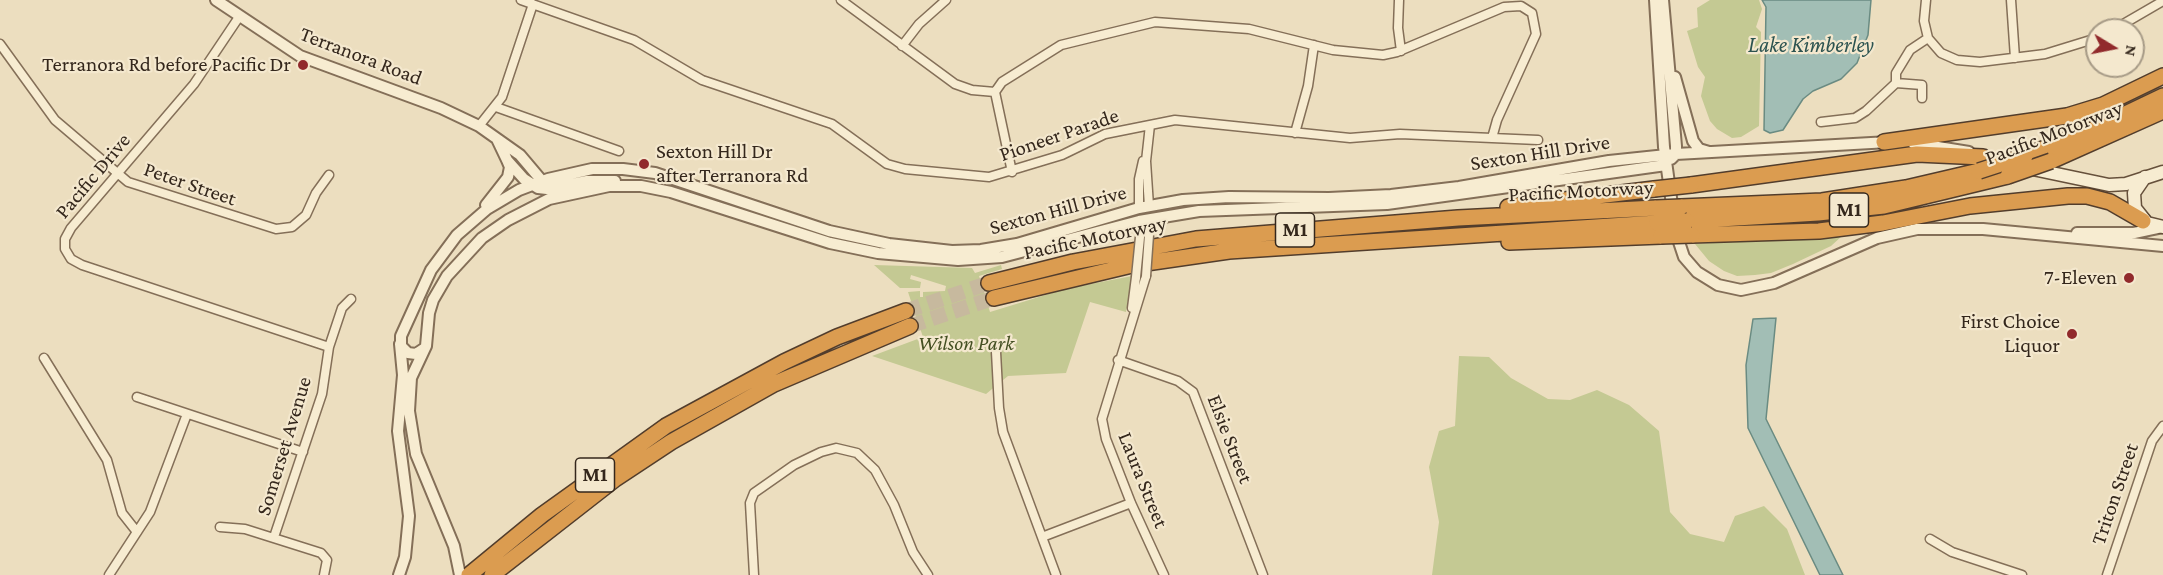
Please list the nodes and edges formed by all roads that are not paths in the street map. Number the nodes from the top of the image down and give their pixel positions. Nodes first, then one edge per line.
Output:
1 (216, 0) edge
2 (521, 0) edge
3 (841, 0) edge
4 (946, 0) edge
5 (1399, 0) edge
6 (1655, 0) edge
7 (1663, 0) edge
8 (1926, 0) edge
9 (2011, 0) edge
10 (2163, 1) edge
11 (533, 4) junction
12 (239, 17) junction
13 (2134, 18) edge
14 (1929, 38) junction
15 (2085, 42) edge
16 (0, 44) edge
17 (1314, 45) junction
18 (902, 46) junction
19 (1401, 51) junction
20 (2014, 58) junction
21 (1670, 66) junction
22 (2163, 76) edge
23 (1896, 83) junction
24 (995, 93) junction
25 (2163, 96) edge
26 (1922, 98) dead end
27 (496, 107) junction
28 (2163, 111) edge
29 (1821, 122) dead end
30 (1150, 125) junction
31 (480, 126) junction
32 (1295, 133) junction
33 (1492, 138) junction
34 (496, 139) junction
35 (1538, 140) dead end
36 (1884, 142) junction
37 (619, 151) dead end
38 (1713, 152) junction
39 (1676, 154) junction
40 (507, 160) junction
41 (1665, 160) junction
42 (1981, 164) junction
43 (1012, 172) junction
44 (2163, 172) edge
45 (117, 175) junction
46 (2149, 175) junction
47 (329, 176) dead end
48 (537, 185) junction
49 (629, 185) junction
50 (1144, 207) junction
51 (526, 210) junction
52 (1458, 218) junction
53 (1144, 221) junction
54 (1687, 221) junction
55 (2143, 221) junction
56 (470, 222) junction
57 (1658, 223) junction
58 (2163, 227) edge
59 (2052, 234) junction
60 (1144, 236) junction
61 (2163, 246) edge
62 (351, 299) dead end
63 (908, 318) tunnel mouth
64 (1129, 327) junction
65 (401, 338) junction
66 (426, 344) junction
67 (329, 347) junction
68 (996, 352) dead end
69 (44, 358) dead end
70 (1118, 360) junction
71 (735, 396) junction
72 (137, 397) dead end
73 (188, 414) junction
74 (2163, 426) edge
75 (303, 452) junction
76 (1131, 503) junction
77 (220, 526) dead end
78 (137, 532) junction
79 (274, 537) junction
80 (1042, 537) junction
81 (1930, 538) dead end
82 (109, 575) edge
83 (324, 575) edge
84 (399, 575) edge
85 (460, 575) edge
86 (469, 575) edge
87 (492, 575) edge
88 (754, 575) edge
89 (928, 575) edge
90 (1056, 575) edge
91 (1164, 575) edge
92 (1263, 575) edge
93 (2022, 575) edge
94 (2107, 575) edge

1 - 12 street, Terranora Road
2 - 11 street, Pioneer Parade
3 - 18 street
4 - 18 street
5 - 19 street
6 - 41 street
7 - 21 street
8 - 14 street
9 - 20 street
10 - 13 street
11 - 27 street
11 - 43 street, Pioneer Parade
12 - 31 street, Terranora Road
12 - 45 street, Pacific Drive
14 - 20 street
14 - 23 street
15 - 20 street
16 - 45 street, Peter Street
17 - 19 street
17 - 24 street
17 - 32 street
18 - 24 street
19 - 33 street
21 - 38 street
21 - 39 street
22 - 36 highway
23 - 26 street
23 - 29 street
24 - 43 street
25 - 42 highway, Pacific Motorway / M1, bridge
27 - 31 street
27 - 37 street
28 - 54 highway, Pacific Motorway / M1, bridge
30 - 32 street, Pioneer Parade
30 - 43 street, Pioneer Parade
30 - 50 street
31 - 34 street, Terranora Road
32 - 33 street, Pioneer Parade
33 - 35 street, Pioneer Parade
34 - 40 street, Terranora Road
34 - 48 street, Terranora Road
36 - 38 street
36 - 42 street
38 - 39 street
39 - 41 street
40 - 48 street, Terranora Road
40 - 56 street
41 - 50 street, Sexton Hill Drive
41 - 53 street, Sexton Hill Drive
41 - 59 street
42 - 46 main road
42 - 52 highway, bridge
42 - 54 highway, Pacific Motorway / M1
44 - 46 main road
45 - 47 street, Peter Street
45 - 67 street, Pacific Drive
46 - 55 main road
48 - 49 street
48 - 50 street, Sexton Hill Drive
48 - 51 street
48 - 56 street, Sexton Hill Drive
49 - 51 street, Sexton Hill Drive
49 - 53 street, Sexton Hill Drive
50 - 53 street
51 - 66 street, Sexton Hill Drive
52 - 57 highway, Pacific Motorway / M1
52 - 57 highway, Pacific Motorway / M1
53 - 60 street
54 - 55 highway
54 - 57 highway, Pacific Motorway / M1, bridge
54 - 57 highway, bridge
55 - 58 main road
56 - 65 street, Sexton Hill Drive
58 - 59 street
59 - 61 street
60 - 64 street, Laura Street, bridge
60 - 64 street, Laura Street, bridge
62 - 67 street, Somerset Avenue
63 - 71 highway, M1
64 - 70 street, Laura Street
65 - 66 street
65 - 66 street
65 - 84 street, Sexton Hill Drive
66 - 85 street, Sexton Hill Drive
67 - 75 street, Somerset Avenue
68 - 80 street
69 - 78 street
70 - 76 street, Laura Street
70 - 92 street, Elsie Street
71 - 86 highway, M1
71 - 87 highway, M1
72 - 73 street
73 - 75 street
73 - 78 street
74 - 94 street, Triton Street
75 - 79 street, Somerset Avenue
76 - 80 street
76 - 91 street, Laura Street
77 - 79 street
78 - 82 street
79 - 83 street
80 - 90 street
81 - 93 street
88 - 89 street

